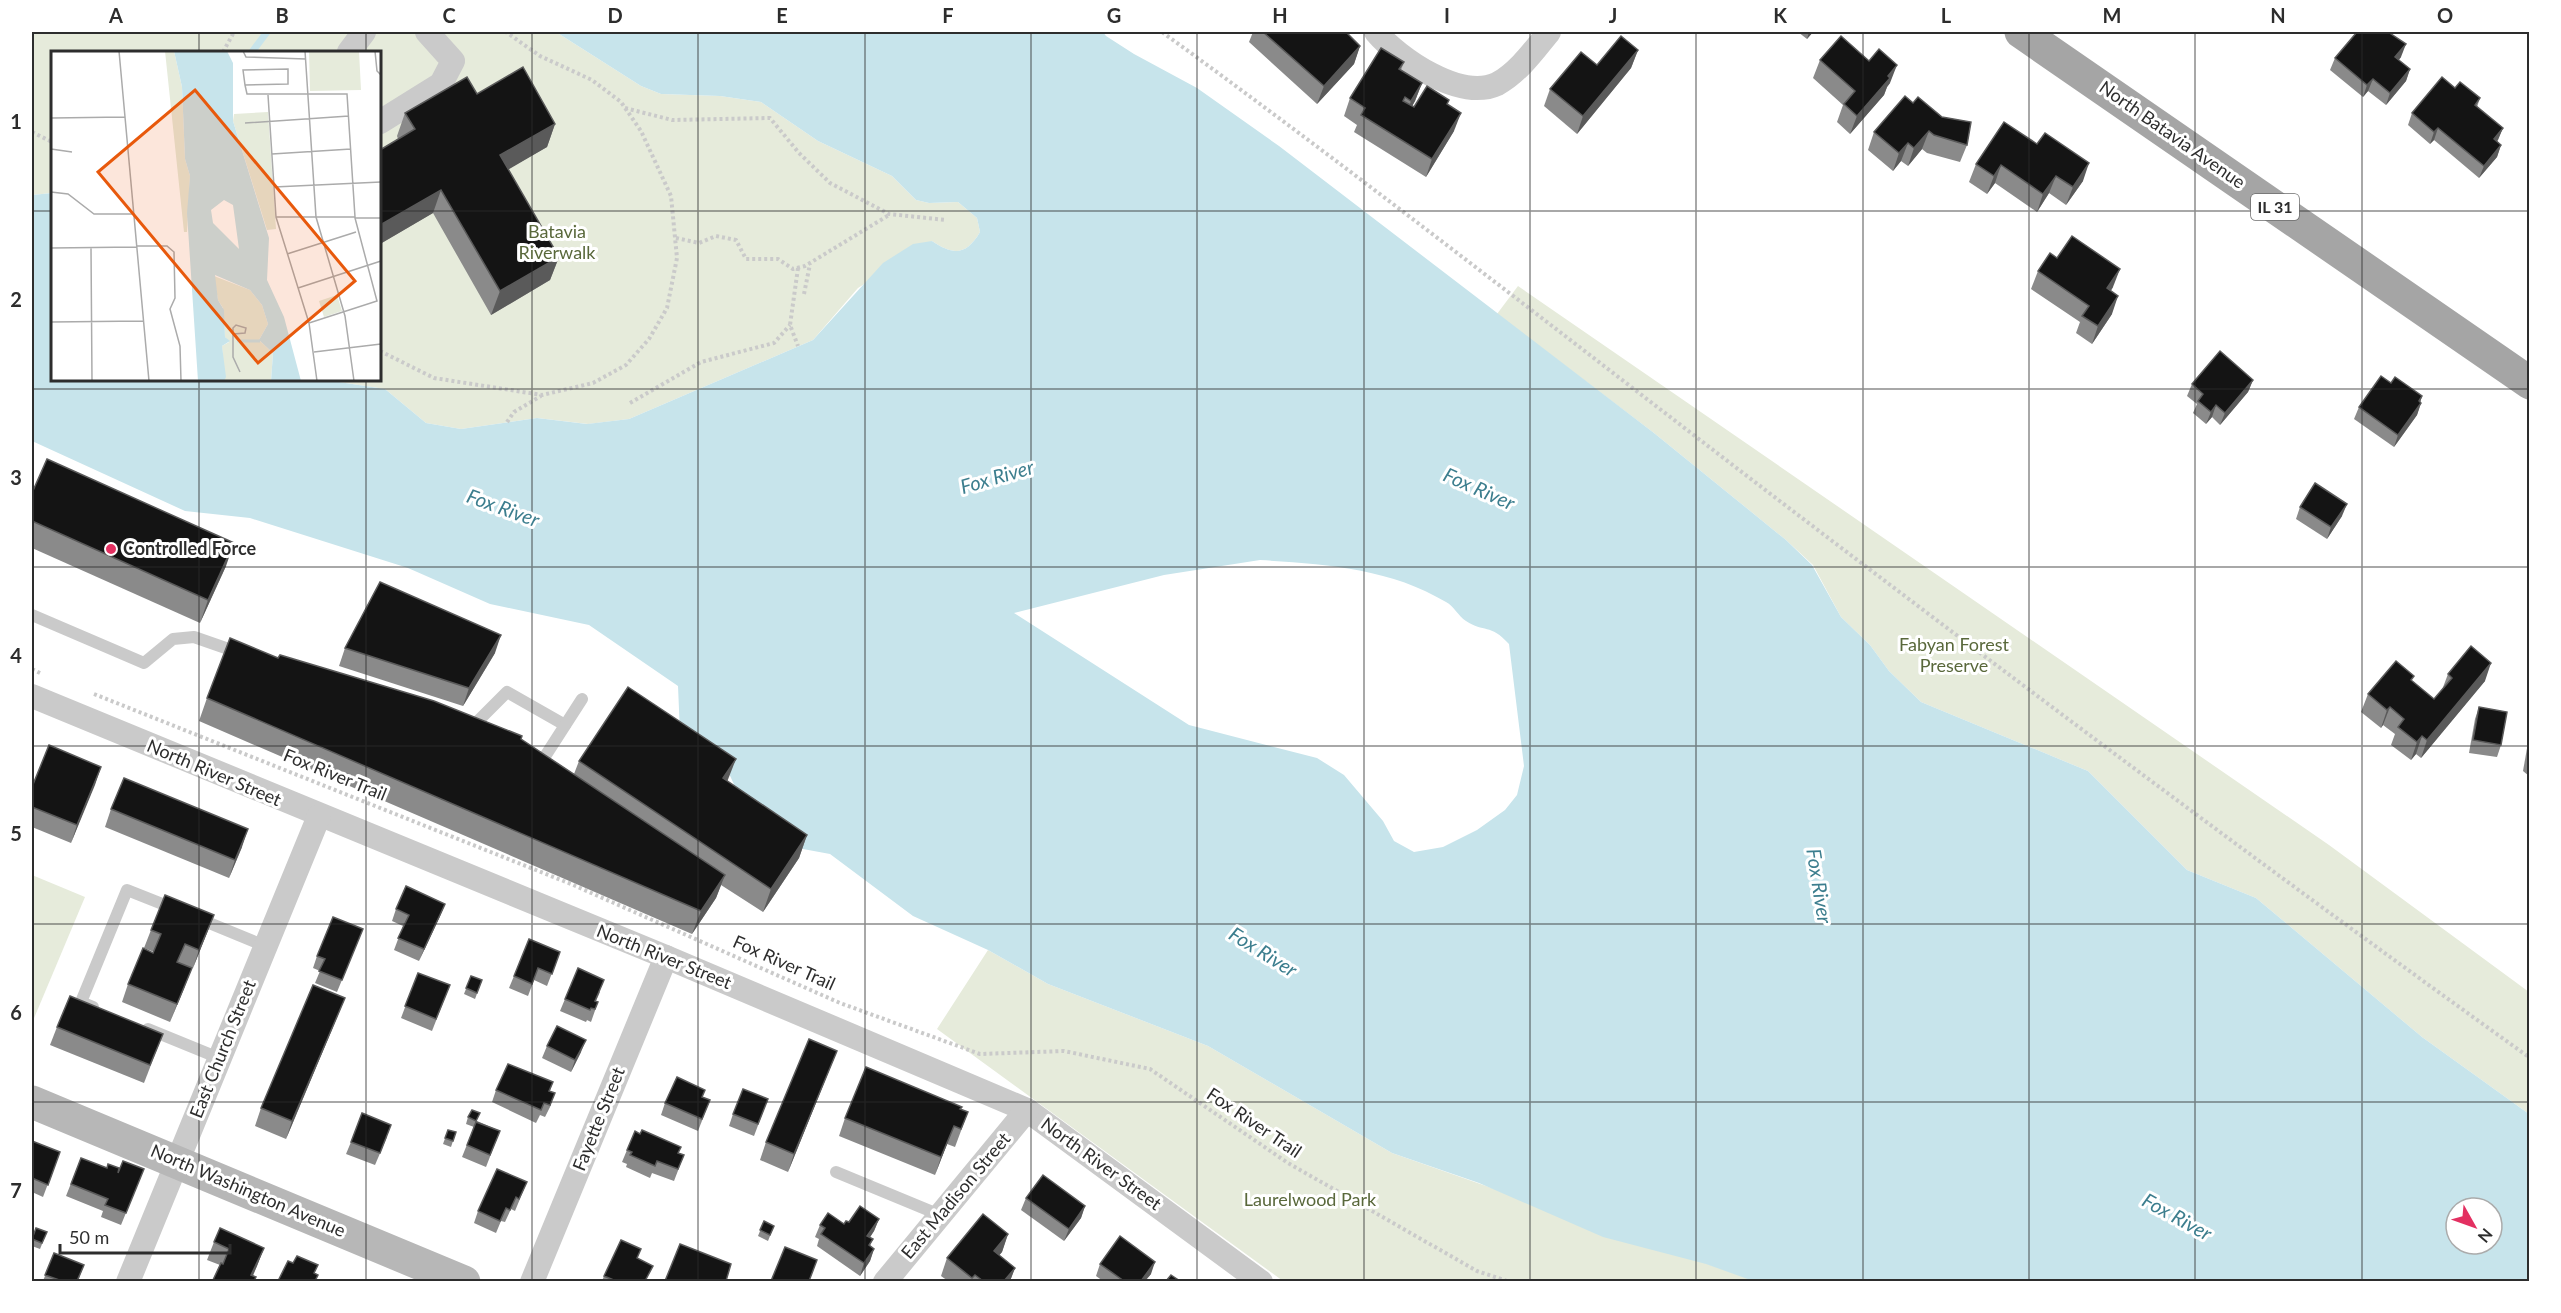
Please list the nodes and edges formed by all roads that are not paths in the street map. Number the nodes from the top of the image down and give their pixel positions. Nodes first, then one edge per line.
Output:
1 (364, 32) edge
2 (427, 32) edge
3 (1549, 32) edge
4 (2021, 32) edge
5 (1378, 35) edge
6 (350, 51) edge
7 (381, 121) edge
8 (2529, 383) edge
9 (32, 615) edge
10 (249, 656) edge
11 (32, 696) edge
12 (582, 699) dead end
13 (565, 725) junction
14 (469, 730) edge
15 (517, 751) edge
16 (319, 816) junction
17 (265, 946) junction
18 (666, 957) junction
19 (103, 1011) edge
20 (135, 1024) edge
21 (219, 1058) junction
22 (32, 1102) edge
23 (1027, 1110) junction
24 (177, 1161) junction
25 (836, 1172) dead end
26 (940, 1215) junction
27 (128, 1281) edge
28 (464, 1281) edge
29 (532, 1281) edge
30 (885, 1281) edge
31 (1261, 1281) edge

1 - 6 street
2 - 7 street
3 - 5 street
4 - 8 main road, North Batavia Avenue / IL 31
9 - 10 lane
11 - 16 street, North River Street
12 - 13 lane
13 - 14 lane
13 - 15 lane
16 - 17 street, East Church Street
16 - 18 street, North River Street
17 - 19 lane
17 - 21 street, East Church Street
18 - 23 street, North River Street
18 - 29 street, Fayette Street
20 - 21 lane
21 - 24 street, East Church Street
22 - 24 main road, North Washington Avenue
23 - 26 street, East Madison Street
23 - 31 street, North River Street
24 - 27 street, East Church Street
24 - 28 main road, North Washington Avenue
25 - 26 lane
26 - 30 street, East Madison Street

